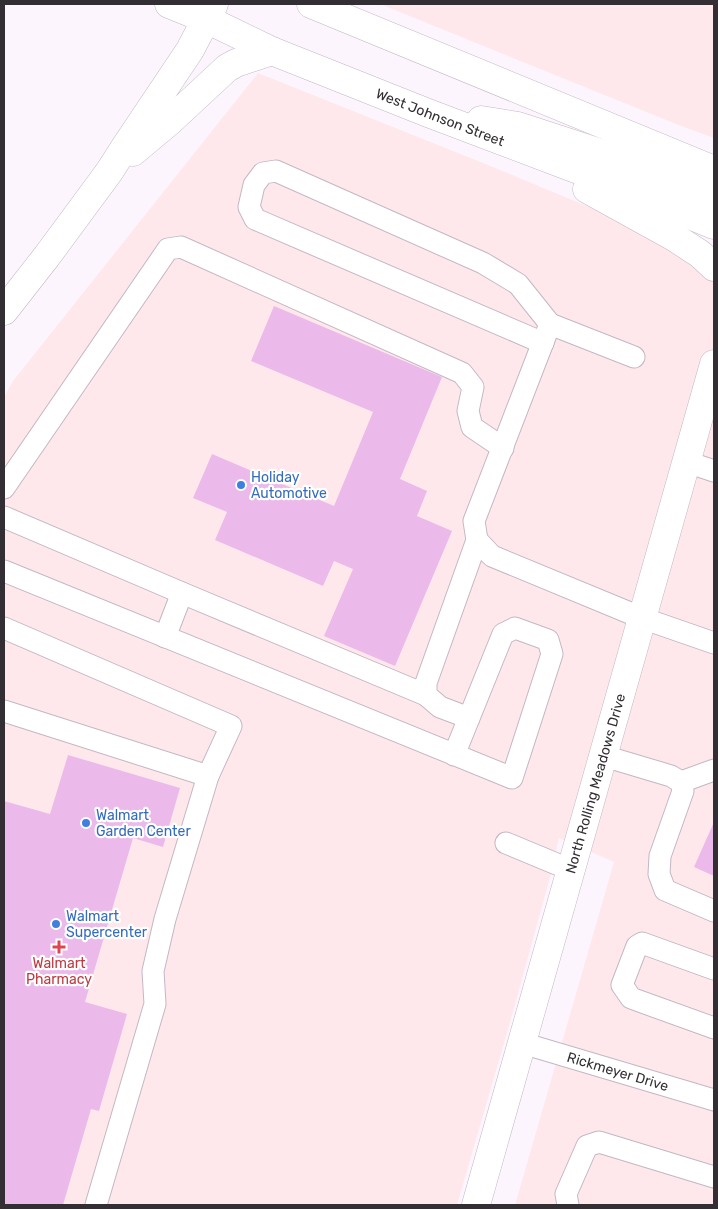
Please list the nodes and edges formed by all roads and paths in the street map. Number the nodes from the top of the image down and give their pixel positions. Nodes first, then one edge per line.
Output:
1 (169, 4) edge
2 (311, 4) edge
3 (210, 12) edge
4 (272, 51) junction
5 (428, 113) junction
6 (550, 158) junction
7 (707, 162) edge
8 (109, 172) junction
9 (714, 198) edge
10 (714, 225) edge
11 (714, 267) edge
12 (4, 311) edge
13 (546, 334) junction
14 (634, 357) dead end
15 (714, 364) edge
16 (502, 448) junction
17 (687, 462) junction
18 (714, 471) edge
19 (4, 488) edge
20 (4, 517) edge
21 (477, 540) junction
22 (4, 571) edge
23 (182, 593) junction
24 (642, 618) junction
25 (4, 628) edge
26 (166, 637) junction
27 (714, 643) edge
28 (426, 695) junction
29 (4, 711) edge
30 (469, 718) junction
31 (454, 754) junction
32 (604, 756) junction
33 (714, 770) edge
34 (208, 776) junction
35 (681, 782) junction
36 (506, 843) dead end
37 (570, 870) junction
38 (714, 910) edge
39 (714, 969) edge
40 (714, 1028) edge
41 (522, 1043) junction
42 (714, 1100) edge
43 (714, 1177) edge
44 (96, 1205) edge
45 (476, 1205) edge
46 (568, 1205) edge

1 - 3 main road, West Johnson Street
2 - 7 main road
3 - 4 main road, West Johnson Street
3 - 8 main road
4 - 5 main road, West Johnson Street
4 - 8 main road
5 - 6 main road, West Johnson Street
5 - 9 main road
6 - 10 main road, West Johnson Street
6 - 11 main road
8 - 12 main road
13 - 13 street
13 - 14 street
13 - 16 street
15 - 17 main road, North Rolling Meadows Drive
16 - 19 street
16 - 21 street
17 - 18 street
17 - 24 main road, North Rolling Meadows Drive
20 - 23 street
21 - 24 street
21 - 28 street
22 - 26 street
23 - 26 street
23 - 28 street
24 - 27 street
24 - 32 main road, North Rolling Meadows Drive
25 - 34 street
26 - 31 street
28 - 30 street
29 - 34 street
30 - 31 street
30 - 31 street
32 - 35 street
32 - 37 main road, North Rolling Meadows Drive
33 - 35 street
34 - 44 street
35 - 38 street
36 - 37 street
37 - 41 main road, North Rolling Meadows Drive
39 - 40 street
41 - 42 street, Rickmeyer Drive
41 - 45 main road, North Rolling Meadows Drive
43 - 46 street

